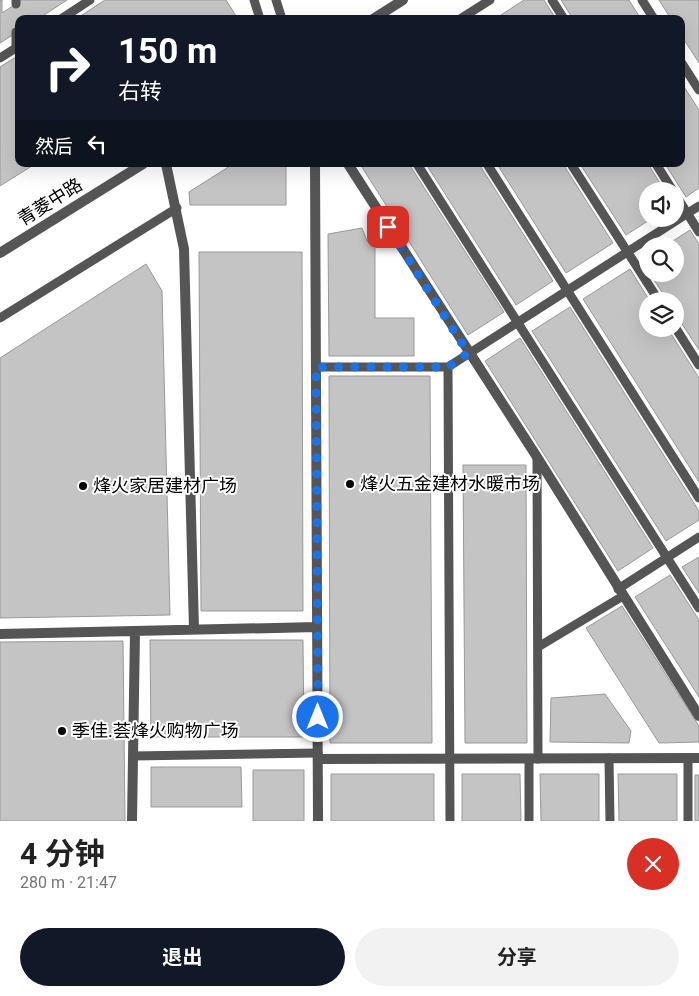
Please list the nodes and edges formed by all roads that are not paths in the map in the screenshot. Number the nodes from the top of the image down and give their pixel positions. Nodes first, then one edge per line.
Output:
1 (90, 0) edge
2 (254, 0) edge
3 (276, 0) edge
4 (403, 0) edge
5 (490, 0) edge
6 (552, 0) edge
7 (642, 0) edge
8 (474, 10) junction
9 (67, 15) edge
10 (259, 15) edge
11 (281, 15) edge
12 (379, 15) edge
13 (466, 15) edge
14 (477, 15) edge
15 (561, 15) edge
16 (651, 15) edge
17 (15, 49) edge
18 (0, 58) edge
19 (685, 68) edge
20 (699, 90) edge
21 (138, 167) edge
22 (167, 167) edge
23 (315, 167) edge
24 (350, 167) edge
25 (419, 167) edge
26 (489, 167) edge
27 (573, 167) edge
28 (658, 167) edge
29 (667, 182) edge
30 (699, 206) edge
31 (177, 208) junction
32 (684, 208) edge
33 (687, 213) junction
34 (699, 232) edge
35 (627, 251) junction
36 (0, 253) edge
37 (567, 290) junction
38 (652, 292) edge
39 (0, 318) edge
40 (517, 322) junction
41 (681, 337) edge
42 (468, 353) junction
43 (699, 365) edge
44 (316, 367) junction
45 (448, 367) junction
46 (537, 457) junction
47 (699, 498) edge
48 (699, 537) edge
49 (667, 558) junction
50 (620, 592) junction
51 (699, 608) edge
52 (317, 627) junction
53 (194, 630) junction
54 (135, 631) junction
55 (0, 634) edge
56 (538, 647) junction
57 (699, 716) edge
58 (133, 756) junction
59 (318, 756) junction
60 (609, 758) junction
61 (688, 758) junction
62 (699, 758) edge
63 (450, 759) junction
64 (534, 759) junction
65 (132, 821) edge
66 (318, 821) edge
67 (450, 821) edge
68 (529, 821) edge
69 (610, 821) edge
70 (688, 821) edge

1 - 9 lane
2 - 10 lane
3 - 11 lane
4 - 12 street
5 - 8 lane
6 - 15 lane
7 - 16 lane
8 - 13 lane
8 - 14 lane
17 - 18 lane
19 - 20 lane
21 - 36 street, 青菱中路
22 - 31 street
23 - 44 street
24 - 42 street
25 - 40 lane
26 - 37 lane
27 - 35 lane
28 - 29 lane
30 - 33 lane
31 - 39 lane
31 - 53 street
32 - 33 lane
33 - 34 lane
33 - 35 lane
35 - 37 lane
35 - 38 lane
37 - 40 lane
37 - 47 lane
40 - 42 lane
40 - 49 lane
41 - 43 lane
42 - 45 lane
42 - 46 street
44 - 45 lane
44 - 52 street
45 - 63 lane
46 - 50 street
46 - 56 lane
48 - 49 lane
49 - 50 lane
49 - 51 lane
50 - 56 lane
50 - 57 street
52 - 53 street
52 - 59 street
53 - 54 street
54 - 55 street
54 - 58 street
56 - 64 lane
58 - 59 lane
58 - 65 street
59 - 63 street
59 - 66 street
60 - 61 street
60 - 64 street
60 - 69 lane
61 - 62 street
61 - 70 lane
63 - 64 street
63 - 67 lane
64 - 68 lane

